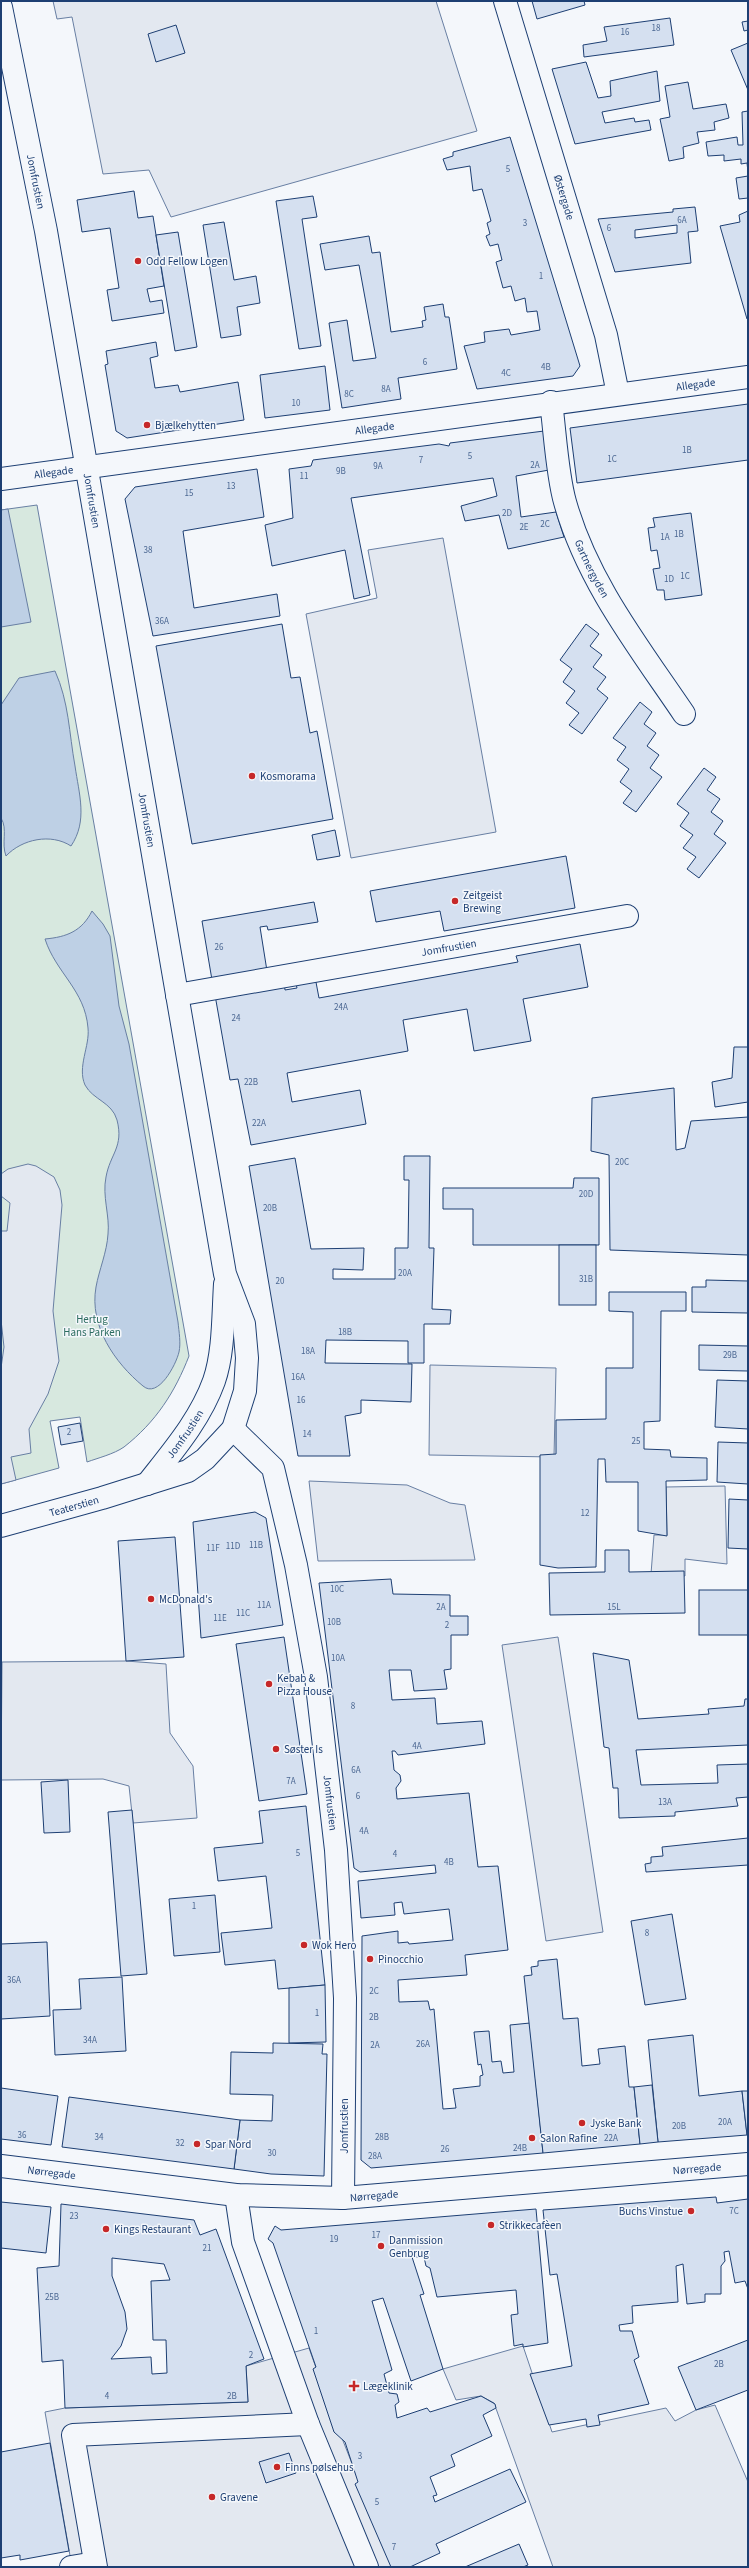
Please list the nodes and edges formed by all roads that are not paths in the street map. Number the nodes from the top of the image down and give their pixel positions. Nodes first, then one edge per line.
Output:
1 (504, 1) edge
2 (1, 7) edge
3 (748, 377) edge
4 (618, 394) junction
5 (551, 402) junction
6 (87, 466) junction
7 (1, 479) edge
8 (684, 714) dead end
9 (627, 916) dead end
10 (177, 995) junction
11 (225, 1274) junction
12 (233, 1429) junction
13 (147, 1484) junction
14 (1, 1526) edge
15 (748, 2164) edge
16 (1, 2166) edge
17 (236, 2195) junction
18 (344, 2198) junction
19 (308, 2424) junction
20 (96, 2565) edge
21 (71, 2567) edge
22 (367, 2567) edge

1 - 4 street, Østergade
2 - 6 street, Jomfrustien
3 - 4 street, Allegade
4 - 5 street, Allegade
5 - 6 street, Allegade
5 - 8 street, Gartnergyden
6 - 7 street, Allegade
6 - 10 street, Jomfrustien
9 - 10 street, Jomfrustien
10 - 11 street, Jomfrustien
11 - 12 street, Jomfrustien
11 - 13 street, Jomfrustien
12 - 13 street, Jomfrustien
12 - 18 street, Jomfrustien
13 - 14 street, Teaterstien
15 - 18 street, Nørregade
16 - 17 street, Nørregade
17 - 18 street, Nørregade
17 - 19 street
19 - 20 street
19 - 22 street
20 - 21 street

